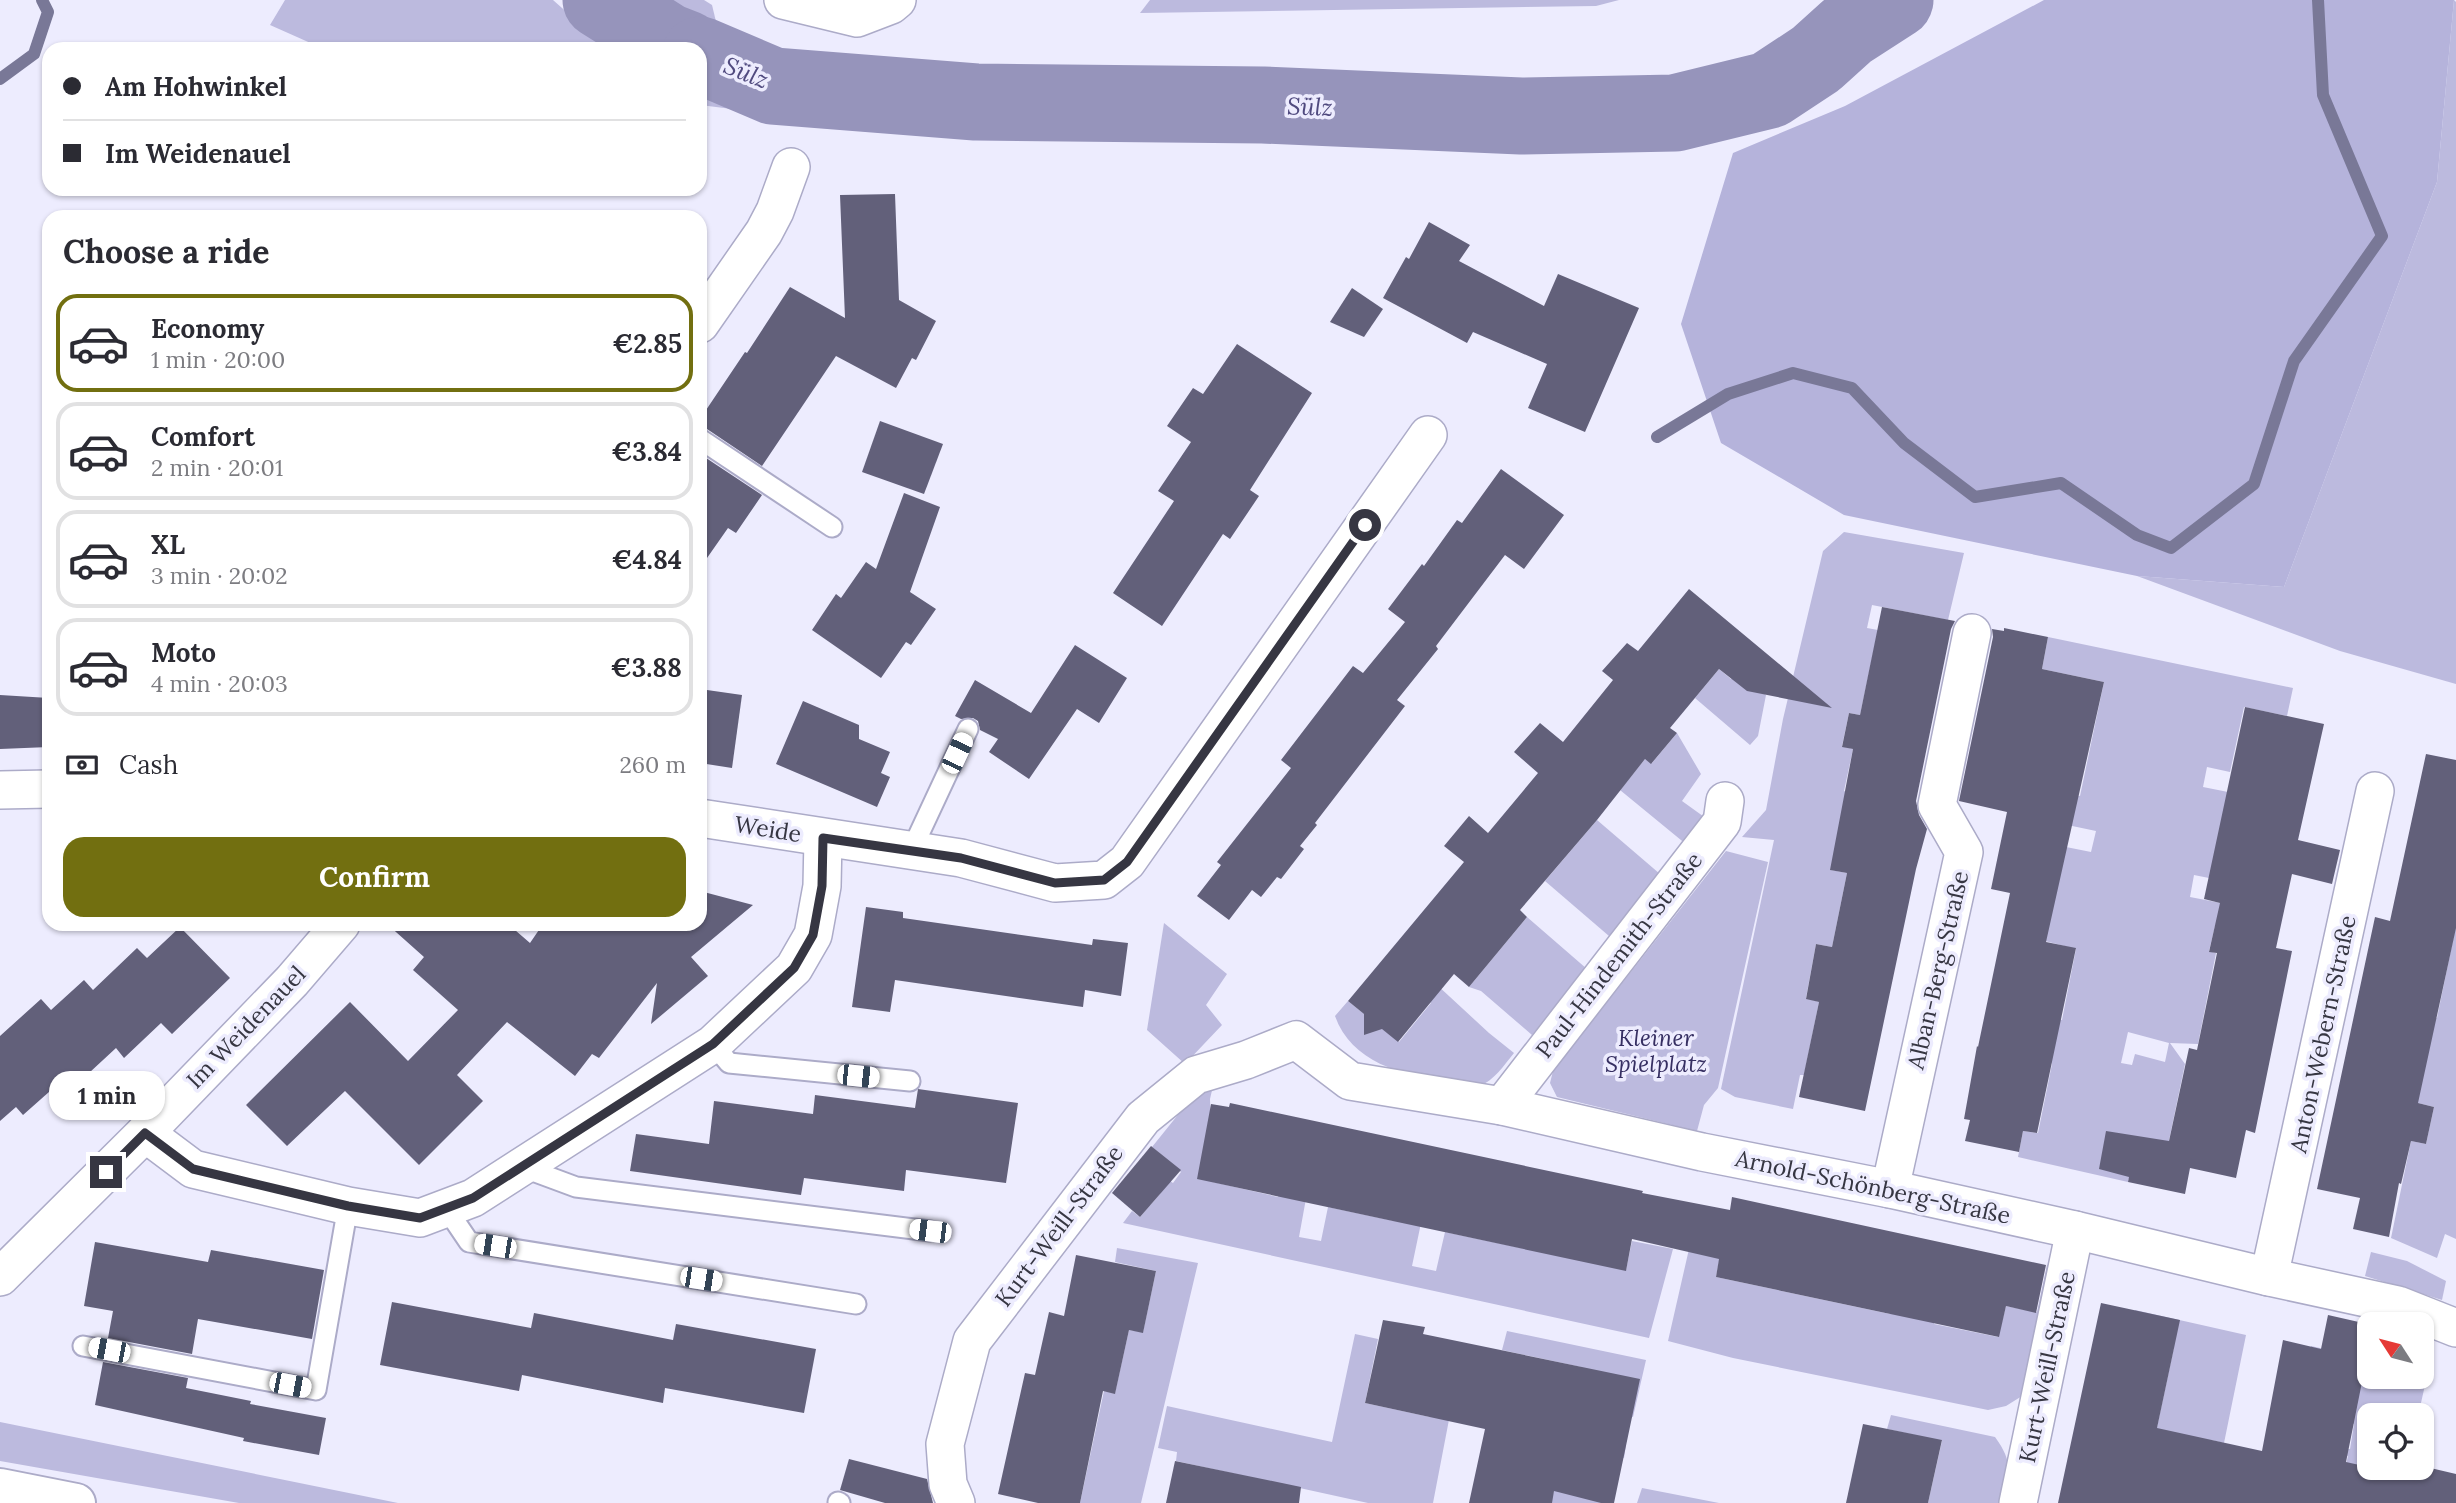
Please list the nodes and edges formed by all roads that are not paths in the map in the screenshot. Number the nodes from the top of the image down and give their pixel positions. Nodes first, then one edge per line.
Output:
1 (783, 0) edge
2 (897, 0) edge
3 (791, 167) dead end
4 (707, 314) edge
5 (1428, 435) dead end
6 (707, 444) edge
7 (832, 527) dead end
8 (1972, 633) dead end
9 (968, 729) dead end
10 (42, 789) edge
11 (0, 790) edge
12 (2375, 792) dead end
13 (1725, 801) dead end
14 (707, 819) edge
15 (823, 838) junction
16 (912, 849) junction
17 (335, 931) edge
18 (1296, 1040) joint
19 (713, 1044) junction
20 (910, 1081) dead end
21 (1502, 1105) junction
22 (145, 1133) junction
23 (522, 1167) junction
24 (1890, 1189) junction
25 (348, 1206) junction
26 (446, 1208) junction
27 (2075, 1230) junction
28 (930, 1231) dead end
29 (1, 1273) edge
30 (2269, 1277) junction
31 (856, 1304) dead end
32 (2456, 1328) edge
33 (83, 1346) dead end
34 (0, 1488) edge
35 (76, 1503) edge
36 (956, 1503) edge
37 (2018, 1503) edge

1 - 2 street
3 - 4 street
5 - 16 street, Weide
6 - 7 lane
8 - 24 street, Alban-Berg-Straße
9 - 16 lane
10 - 11 street
12 - 30 street, Anton-Webern-Straße
13 - 21 street, Paul-Hindemith-Straße
14 - 15 street, Weide
15 - 16 street, Weide
15 - 19 street
17 - 22 street, Im Weidenauel
18 - 21 street, Arnold-Schönberg-Straße
18 - 36 street, Kurt-Weill-Straße
19 - 20 lane
19 - 23 street
21 - 24 street, Arnold-Schönberg-Straße
22 - 25 street
22 - 29 street, Im Weidenauel
23 - 26 street
23 - 28 lane
24 - 27 street, Arnold-Schönberg-Straße
25 - 26 street
25 - 33 lane
26 - 31 lane
27 - 30 street, Arnold-Schönberg-Straße
27 - 37 street, Kurt-Weill-Straße
30 - 32 street, Arnold-Schönberg-Straße
34 - 35 main road

